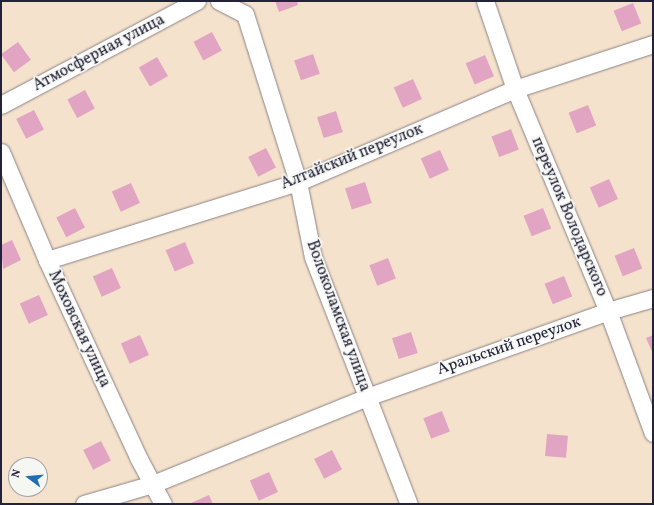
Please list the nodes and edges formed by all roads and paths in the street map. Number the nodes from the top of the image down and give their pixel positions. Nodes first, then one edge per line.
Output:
1 (197, 1) edge
2 (219, 1) edge
3 (485, 1) edge
4 (653, 44) edge
5 (515, 89) junction
6 (1, 105) edge
7 (1, 152) edge
8 (298, 182) junction
9 (47, 260) junction
10 (653, 298) edge
11 (608, 311) junction
12 (367, 397) junction
13 (653, 433) edge
14 (153, 484) junction
15 (84, 504) edge
16 (163, 504) edge
17 (409, 504) edge

1 - 6 street, Атмосферная улица
2 - 8 street, Волоколамская улица
3 - 5 street, переулок Володарского
4 - 5 street, Алтайский переулок
5 - 8 street, Алтайский переулок
5 - 11 street, переулок Володарского
7 - 9 street, Моховская улица
8 - 9 street, Алтайский переулок
8 - 12 street, Волоколамская улица
9 - 14 street, Моховская улица
10 - 11 street, Аральский переулок
11 - 12 street, Аральский переулок
11 - 13 street, переулок Володарского
12 - 14 street, Аральский переулок
12 - 17 street, Волоколамская улица
14 - 15 street, Аральский переулок
14 - 16 street, Моховская улица

